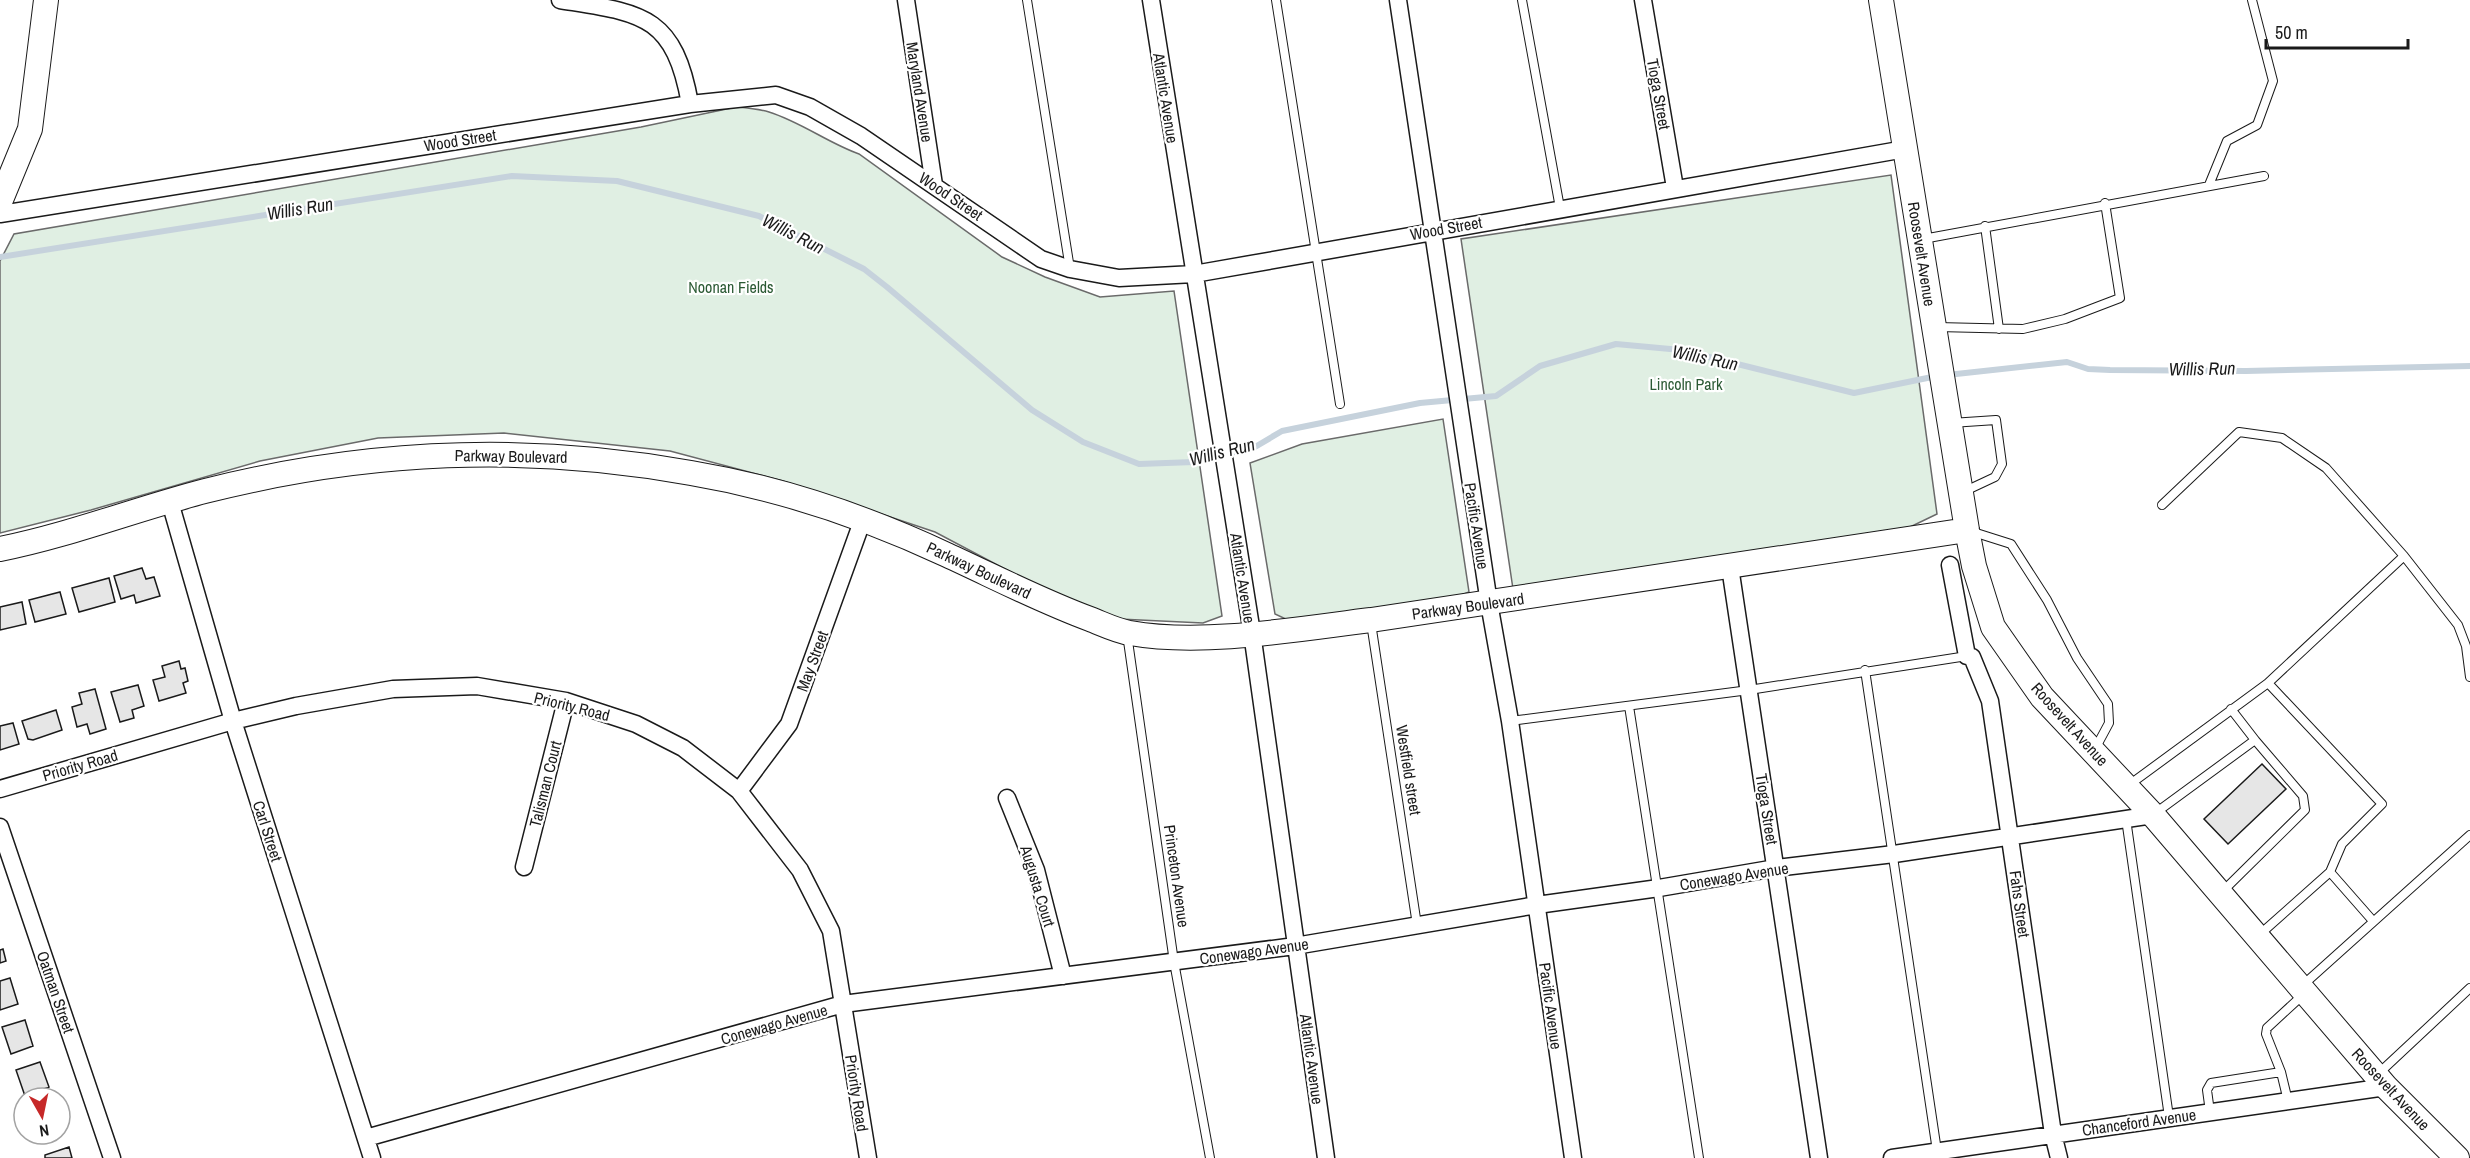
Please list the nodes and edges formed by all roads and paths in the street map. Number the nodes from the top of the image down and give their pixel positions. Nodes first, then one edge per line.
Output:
1 (46, 0) edge
2 (560, 0) edge
3 (906, 0) edge
4 (1028, 0) edge
5 (1151, 0) edge
6 (1276, 0) edge
7 (1398, 0) edge
8 (1522, 0) edge
9 (1642, 0) edge
10 (1881, 0) edge
11 (2253, 0) edge
12 (690, 104) junction
13 (1905, 148) junction
14 (2264, 176) dead end
15 (934, 185) junction
16 (2209, 185) junction
17 (1675, 188) junction
18 (0, 202) edge
19 (2105, 203) junction
20 (1560, 208) junction
21 (0, 213) edge
22 (1985, 226) junction
23 (1435, 230) junction
24 (1919, 239) junction
25 (1315, 252) junction
26 (1071, 269) junction
27 (1194, 274) junction
28 (1999, 329) junction
29 (1935, 336) junction
30 (1340, 404) dead end
31 (1948, 423) junction
32 (1960, 494) junction
33 (170, 502) junction
34 (2162, 504) dead end
35 (863, 519) junction
36 (1967, 530) junction
37 (0, 549) edge
38 (2404, 556) junction
39 (1950, 565) dead end
40 (1730, 567) junction
41 (1489, 603) junction
42 (1371, 620) junction
43 (1127, 633) junction
44 (1252, 633) junction
45 (1967, 656) junction
46 (1865, 670) junction
47 (2470, 677) edge
48 (2268, 683) junction
49 (1749, 690) junction
50 (566, 701) junction
51 (1629, 706) junction
52 (2231, 709) junction
53 (233, 721) junction
54 (1510, 721) junction
55 (2255, 740) junction
56 (2094, 752) junction
57 (2126, 787) junction
58 (0, 789) edge
59 (738, 791) junction
60 (1007, 798) dead end
61 (2153, 815) junction
62 (2126, 819) junction
63 (0, 827) edge
64 (2470, 835) edge
65 (2011, 836) junction
66 (1894, 854) junction
67 (524, 867) dead end
68 (1776, 868) junction
69 (2330, 872) junction
70 (1659, 888) junction
71 (2220, 894) junction
72 (1537, 905) junction
73 (2373, 921) junction
74 (1417, 925) junction
75 (2257, 937) junction
76 (1295, 946) junction
77 (1174, 962) junction
78 (1064, 976) junction
79 (2470, 988) edge
80 (2303, 990) junction
81 (843, 1004) junction
82 (2281, 1072) junction
83 (2381, 1081) junction
84 (2288, 1101) junction
85 (2210, 1112) junction
86 (2169, 1117) junction
87 (2053, 1134) junction
88 (366, 1138) junction
89 (1937, 1151) junction
90 (112, 1158) edge
91 (372, 1158) edge
92 (868, 1158) edge
93 (1210, 1158) edge
94 (1326, 1158) edge
95 (1574, 1158) edge
96 (1699, 1158) edge
97 (1819, 1158) edge
98 (1892, 1158) edge
99 (2059, 1158) edge
100 (2457, 1158) edge

1 - 18 street
2 - 12 street
3 - 15 street, Maryland Avenue
4 - 26 lane
5 - 27 street, Atlantic Avenue
6 - 25 lane
7 - 23 street, Pacific Avenue
8 - 20 lane
9 - 17 street, Tioga Street
10 - 13 street, Roosevelt Avenue
11 - 16 lane
12 - 15 street, Wood Street
12 - 21 street, Wood Street
13 - 17 street, Wood Street
13 - 24 street, Roosevelt Avenue
14 - 16 lane
15 - 26 street, Wood Street
16 - 19 lane
17 - 20 street, Wood Street
19 - 22 lane
19 - 28 lane
20 - 23 street, Wood Street
22 - 24 lane
22 - 28 lane
23 - 25 street, Wood Street
23 - 41 street, Pacific Avenue
24 - 29 street, Roosevelt Avenue
25 - 27 street, Wood Street
25 - 30 lane
26 - 27 street, Wood Street
27 - 44 street, Atlantic Avenue
28 - 29 lane
29 - 31 street, Roosevelt Avenue
31 - 32 street, Roosevelt Avenue
31 - 32 lane
32 - 36 street, Roosevelt Avenue
33 - 35 street, Parkway Boulevard
33 - 37 street, Parkway Boulevard
33 - 53 street, Carl Street
34 - 38 lane
35 - 43 street, Parkway Boulevard
35 - 59 street, May Street
36 - 40 street, Parkway Boulevard
36 - 56 street, Roosevelt Avenue
36 - 56 lane
38 - 47 lane
38 - 48 lane
39 - 45 street
40 - 41 street, Parkway Boulevard
40 - 49 street, Tioga Street
41 - 42 street, Parkway Boulevard
41 - 54 street, Pacific Avenue
42 - 44 street, Parkway Boulevard
42 - 74 lane, Westfield street
43 - 44 street, Parkway Boulevard
43 - 77 lane, Princeton Avenue
44 - 76 street, Atlantic Avenue
45 - 46 lane
45 - 65 street, Fahs Street
46 - 49 lane
46 - 66 lane
48 - 52 lane
48 - 69 lane
49 - 51 lane
49 - 68 street, Tioga Street
50 - 53 street, Priority Road
50 - 59 street, Priority Road
50 - 67 street, Talisman Court
51 - 54 lane
51 - 70 lane
52 - 55 lane
52 - 57 lane
53 - 58 street, Priority Road
53 - 88 street, Carl Street
54 - 72 street, Pacific Avenue
55 - 61 lane
55 - 71 lane
56 - 57 street, Roosevelt Avenue
57 - 61 street, Roosevelt Avenue
59 - 81 street, Priority Road
60 - 78 street, Augusta Court
61 - 62 street, Conewago Avenue
61 - 71 street, Roosevelt Avenue
62 - 65 street, Conewago Avenue
62 - 86 lane
63 - 90 street, Oatman Street
64 - 73 lane
65 - 66 street, Conewago Avenue
65 - 87 street, Fahs Street
66 - 68 street, Conewago Avenue
66 - 89 lane
68 - 70 street, Conewago Avenue
68 - 97 street, Tioga Street
69 - 73 lane
69 - 75 lane
70 - 72 street, Conewago Avenue
70 - 96 lane
71 - 75 street, Roosevelt Avenue
72 - 74 street, Conewago Avenue
72 - 95 street, Pacific Avenue
73 - 80 lane
74 - 76 street, Conewago Avenue
75 - 80 street, Roosevelt Avenue
76 - 77 street, Conewago Avenue
76 - 94 street, Atlantic Avenue
77 - 78 street, Conewago Avenue
77 - 93 lane, Princeton Avenue
78 - 81 street, Conewago Avenue
79 - 83 lane
80 - 82 lane
80 - 83 street, Roosevelt Avenue
81 - 88 street, Conewago Avenue
81 - 92 street, Priority Road
82 - 84 lane
82 - 85 lane
83 - 84 street, Chanceford Avenue
83 - 100 street, Roosevelt Avenue
84 - 85 street, Chanceford Avenue
85 - 86 street, Chanceford Avenue
86 - 87 street, Chanceford Avenue
87 - 89 street, Chanceford Avenue
87 - 99 street, Fahs Street
88 - 91 street, Carl Street
89 - 98 street, Chanceford Avenue

